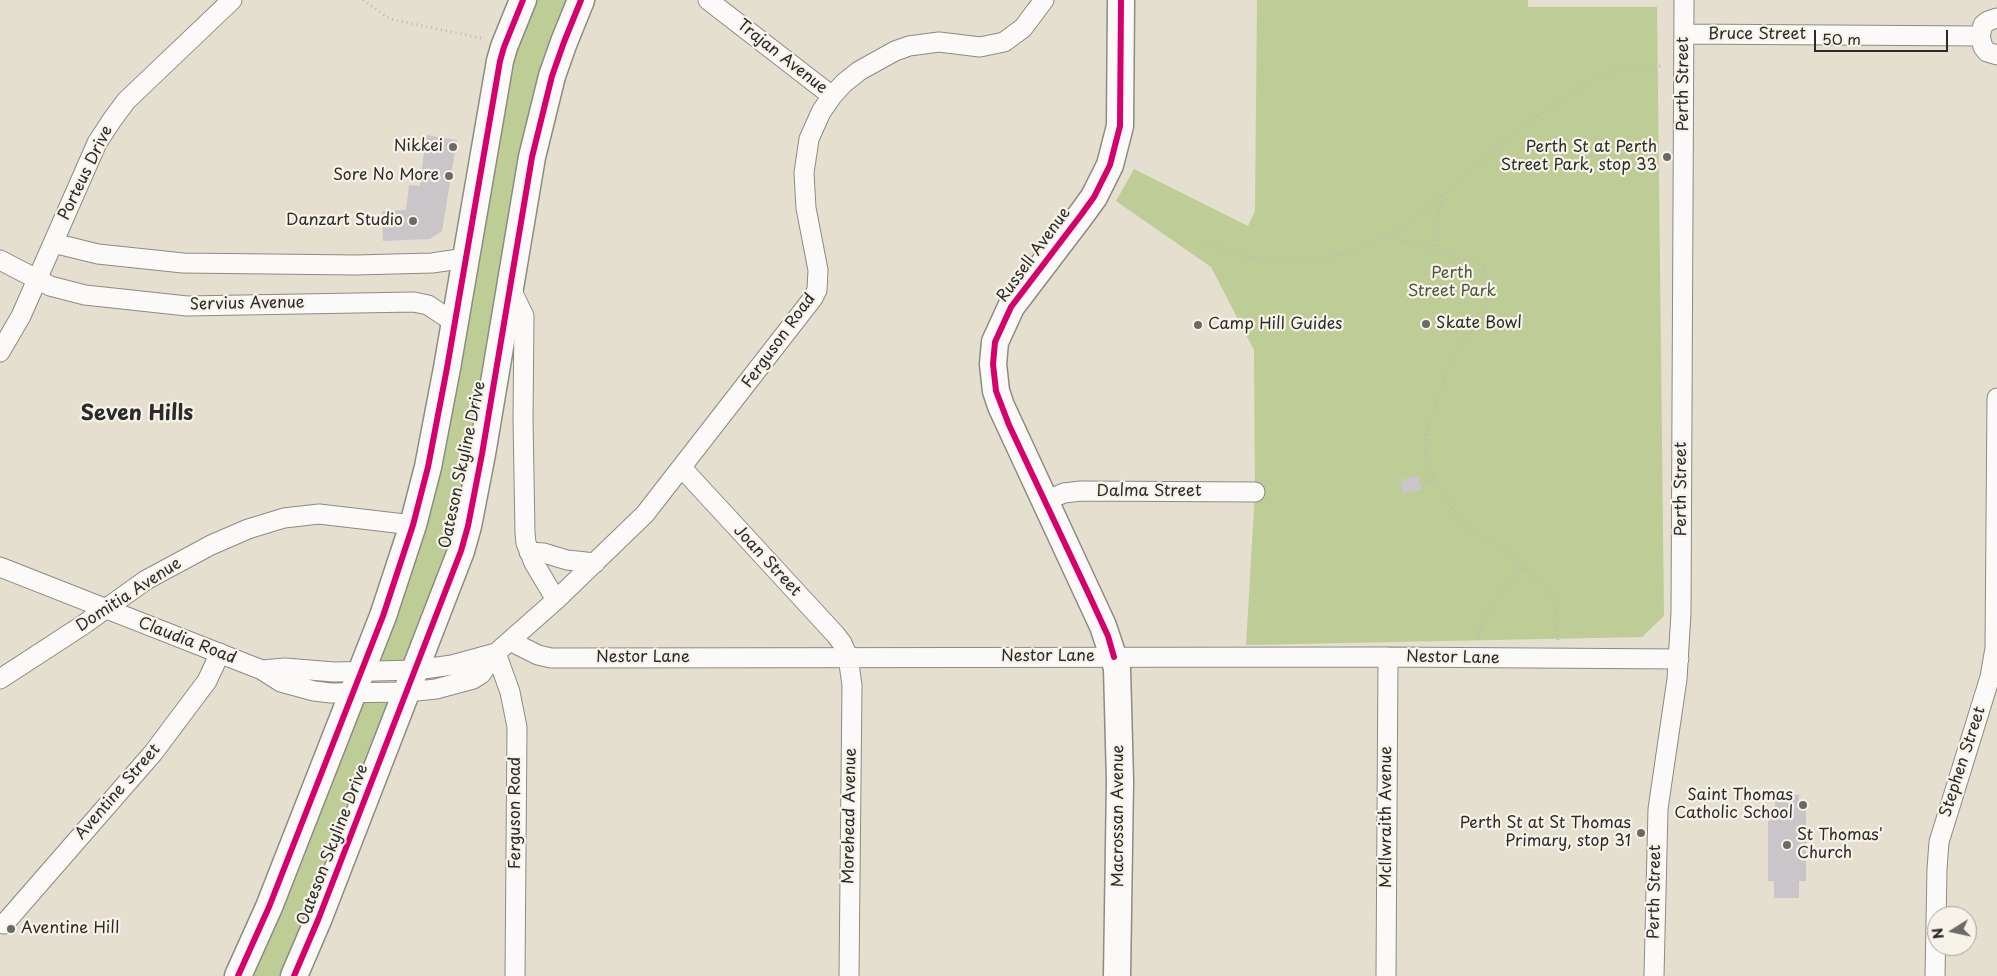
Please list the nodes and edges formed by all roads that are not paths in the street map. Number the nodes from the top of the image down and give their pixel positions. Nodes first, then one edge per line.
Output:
1 (232, 0) edge
2 (523, 0) edge
3 (581, 0) edge
4 (708, 0) edge
5 (1044, 0) edge
6 (1121, 0) edge
7 (1684, 0) edge
8 (1997, 18) edge
9 (1684, 34) junction
10 (1980, 36) junction
11 (1997, 55) edge
12 (832, 96) junction
13 (53, 243) junction
14 (466, 258) junction
15 (0, 260) edge
16 (37, 280) junction
17 (510, 286) junction
18 (455, 323) junction
19 (0, 352) edge
20 (1997, 398) edge
21 (682, 468) junction
22 (1255, 492) dead end
23 (1045, 501) junction
24 (413, 525) junction
25 (529, 552) junction
26 (595, 563) junction
27 (0, 567) edge
28 (556, 600) junction
29 (106, 610) junction
30 (510, 641) junction
31 (496, 653) junction
32 (220, 654) junction
33 (848, 657) junction
34 (1114, 657) junction
35 (1388, 657) junction
36 (1679, 659) junction
37 (1993, 677) edge
38 (0, 679) edge
39 (411, 681) junction
40 (357, 682) junction
41 (4, 924) dead end
42 (238, 976) edge
43 (294, 976) edge
44 (515, 976) edge
45 (849, 976) edge
46 (1117, 976) edge
47 (1386, 976) edge
48 (1654, 976) edge
49 (1935, 976) edge

1 - 13 street, Porteus Drive
2 - 14 main road
3 - 17 main road, Oateson Skyline Drive
4 - 12 street, Trajan Avenue
5 - 12 street, Ferguson Road
6 - 23 main road, Russell Avenue
7 - 9 street, Perth Street
8 - 10 street
9 - 10 street, Bruce Street
9 - 36 street, Perth Street
10 - 11 street
12 - 21 street, Ferguson Road
13 - 14 street
13 - 16 street, Porteus Drive
14 - 18 main road
15 - 16 street, Servius Avenue
16 - 18 street, Servius Avenue
16 - 19 street, Porteus Drive
17 - 25 street
17 - 39 main road, Oateson Skyline Drive
18 - 24 main road
20 - 37 street, Stephen Street
21 - 26 street, Ferguson Road
21 - 33 street, Joan Street
22 - 23 street, Dalma Street
23 - 34 main road, Russell Avenue
24 - 29 street, Domitia Avenue
24 - 40 main road
25 - 26 street
25 - 28 street
26 - 28 street, Ferguson Road
27 - 29 street, Claudia Road
28 - 30 street, Ferguson Road
29 - 32 street, Claudia Road
29 - 38 street, Domitia Avenue
30 - 31 street, Ferguson Road
30 - 33 street, Nestor Lane
31 - 39 street, Ferguson Road
31 - 44 street, Ferguson Road
32 - 40 street, Claudia Road
32 - 41 street, Aventine Street
33 - 34 street, Nestor Lane
33 - 45 street, Morehead Avenue
34 - 35 street, Nestor Lane
34 - 46 main road, Macrossan Avenue
35 - 36 street, Nestor Lane
35 - 47 street, McIlwraith Avenue
36 - 48 street, Perth Street
37 - 49 street, Stephen Street
39 - 40 street, Claudia Road
39 - 43 main road, Oateson Skyline Drive
40 - 42 main road

